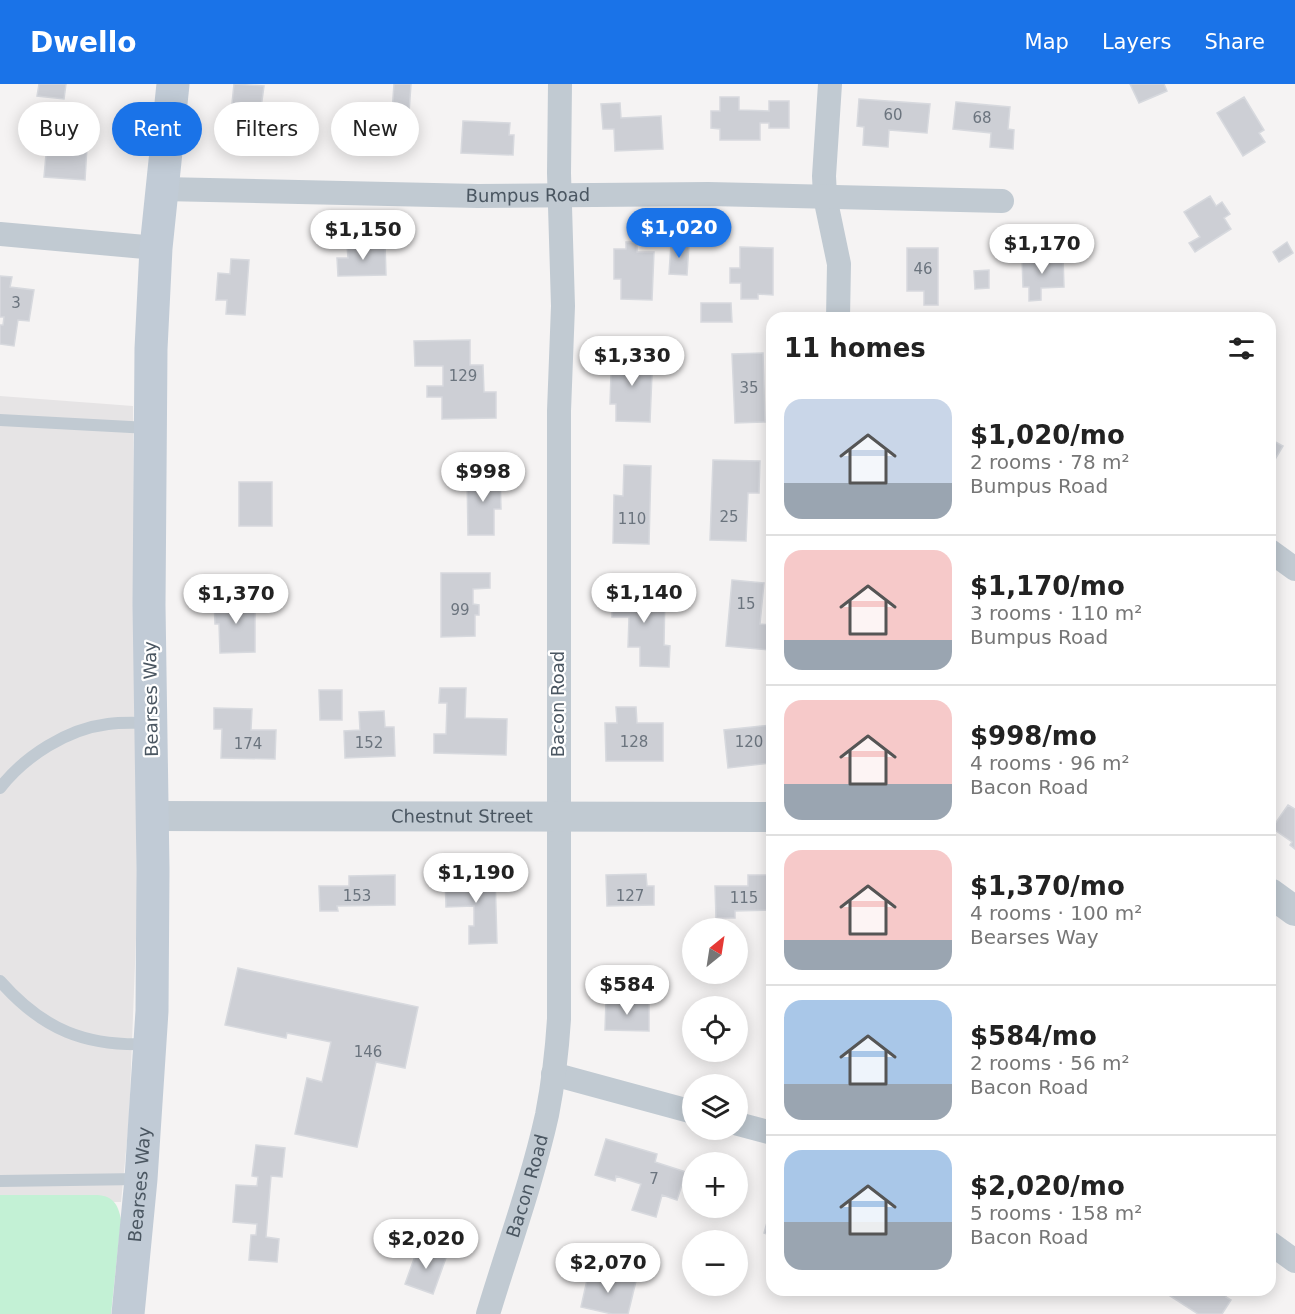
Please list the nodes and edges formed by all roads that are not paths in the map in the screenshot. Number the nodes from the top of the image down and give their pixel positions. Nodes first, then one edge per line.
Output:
1 (173, 84) edge
2 (560, 84) edge
3 (830, 84) edge
4 (162, 189) junction
5 (560, 195) junction
6 (825, 197) junction
7 (1002, 201) dead end
8 (0, 234) edge
9 (156, 248) junction
10 (838, 312) edge
11 (0, 420) edge
12 (150, 428) junction
13 (1276, 556) edge
14 (1295, 570) edge
15 (152, 723) junction
16 (0, 788) edge
17 (152, 816) junction
18 (559, 817) junction
19 (766, 817) edge
20 (1276, 897) edge
21 (1295, 911) edge
22 (0, 981) edge
23 (150, 1044) junction
24 (553, 1074) junction
25 (682, 1109) edge
26 (748, 1127) edge
27 (766, 1131) edge
28 (141, 1179) junction
29 (0, 1180) edge
30 (1276, 1247) edge
31 (1295, 1261) edge
32 (128, 1314) edge
33 (488, 1314) edge

1 - 4 main road, Bearses Way
2 - 5 street, Bacon Road
3 - 6 street
4 - 5 street, Bumpus Road
4 - 9 main road, Bearses Way
5 - 6 street, Bumpus Road
5 - 18 street, Bacon Road
6 - 7 street, Bumpus Road
6 - 10 street
8 - 9 street
9 - 12 main road, Bearses Way
11 - 12 lane
12 - 15 main road, Bearses Way
13 - 14 street
15 - 16 lane
15 - 17 main road, Bearses Way
17 - 18 street, Chestnut Street
17 - 23 main road, Bearses Way
18 - 19 street, Chestnut Street
18 - 24 street, Bacon Road
20 - 21 street
22 - 23 lane
23 - 28 main road, Bearses Way
24 - 25 street
24 - 33 street, Bacon Road
26 - 27 street
28 - 29 lane
28 - 32 main road, Bearses Way
30 - 31 street

